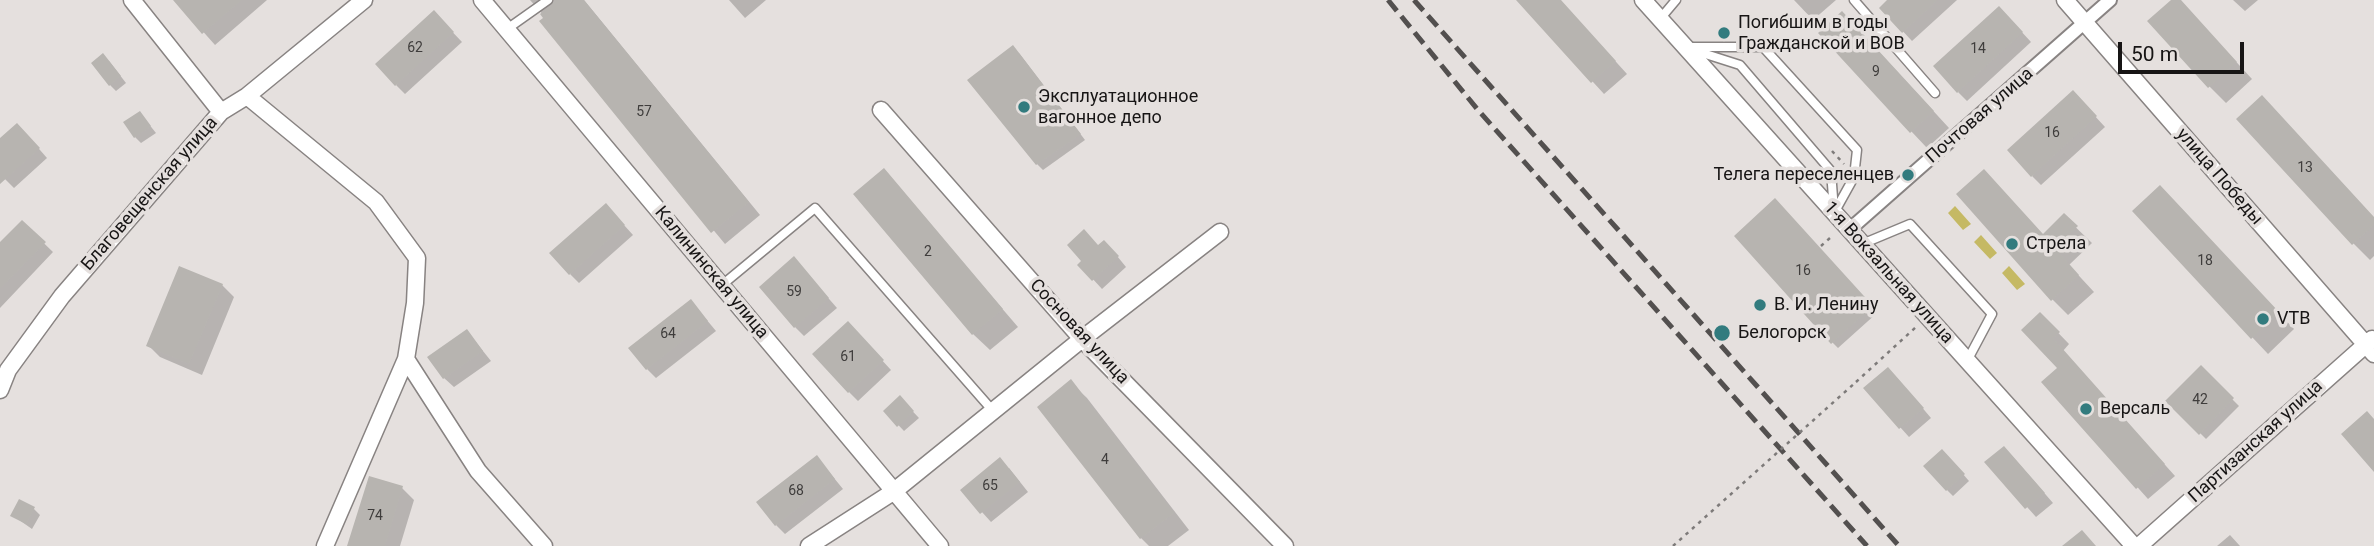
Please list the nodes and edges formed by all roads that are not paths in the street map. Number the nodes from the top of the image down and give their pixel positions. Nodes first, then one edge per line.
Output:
1 (132, 0) edge
2 (364, 0) edge
3 (482, 0) edge
4 (548, 0) edge
5 (1643, 0) edge
6 (1676, 0) edge
7 (1854, 0) edge
8 (2065, 0) edge
9 (2110, 0) edge
10 (1660, 19) junction
11 (2085, 23) junction
12 (507, 29) junction
13 (1684, 47) junction
14 (1935, 93) dead end
15 (247, 96) junction
16 (881, 110) dead end
17 (221, 112) junction
18 (1834, 213) junction
19 (1849, 230) junction
20 (1220, 232) dead end
21 (1862, 244) junction
22 (722, 285) junction
23 (1082, 339) junction
24 (2371, 345) edge
25 (406, 359) junction
26 (1967, 361) junction
27 (4, 367) edge
28 (0, 390) edge
29 (993, 411) junction
30 (893, 492) junction
31 (325, 546) edge
32 (544, 546) edge
33 (809, 546) edge
34 (940, 546) edge
35 (1286, 546) edge
36 (2136, 546) edge

1 - 17 street
2 - 15 street, Благовещенская улица
3 - 12 street, Калининская улица
4 - 12 lane
5 - 10 street, 1-я Вокзальная улица
6 - 10 lane
7 - 14 lane
8 - 11 street, улица Победы
9 - 11 street, Почтовая улица
10 - 13 street, 1-я Вокзальная улица
11 - 19 street, Почтовая улица
11 - 24 street, улица Победы
12 - 22 street, Калининская улица
13 - 18 street, 1-я Вокзальная улица
13 - 18 lane
13 - 18 lane
15 - 17 street, Благовещенская улица
15 - 25 street
16 - 23 street, Сосновая улица
17 - 27 street, Благовещенская улица
18 - 19 street, 1-я Вокзальная улица
19 - 21 street, 1-я Вокзальная улица
20 - 23 street
21 - 26 street, 1-я Вокзальная улица
21 - 26 lane
22 - 29 lane
22 - 30 street, Калининская улица
23 - 29 street
23 - 35 street, Сосновая улица
24 - 36 street, Партизанская улица
25 - 31 street
25 - 32 street
26 - 36 street, 1-я Вокзальная улица
27 - 28 street, Благовещенская улица
29 - 30 street
30 - 33 street
30 - 34 street, Калининская улица

